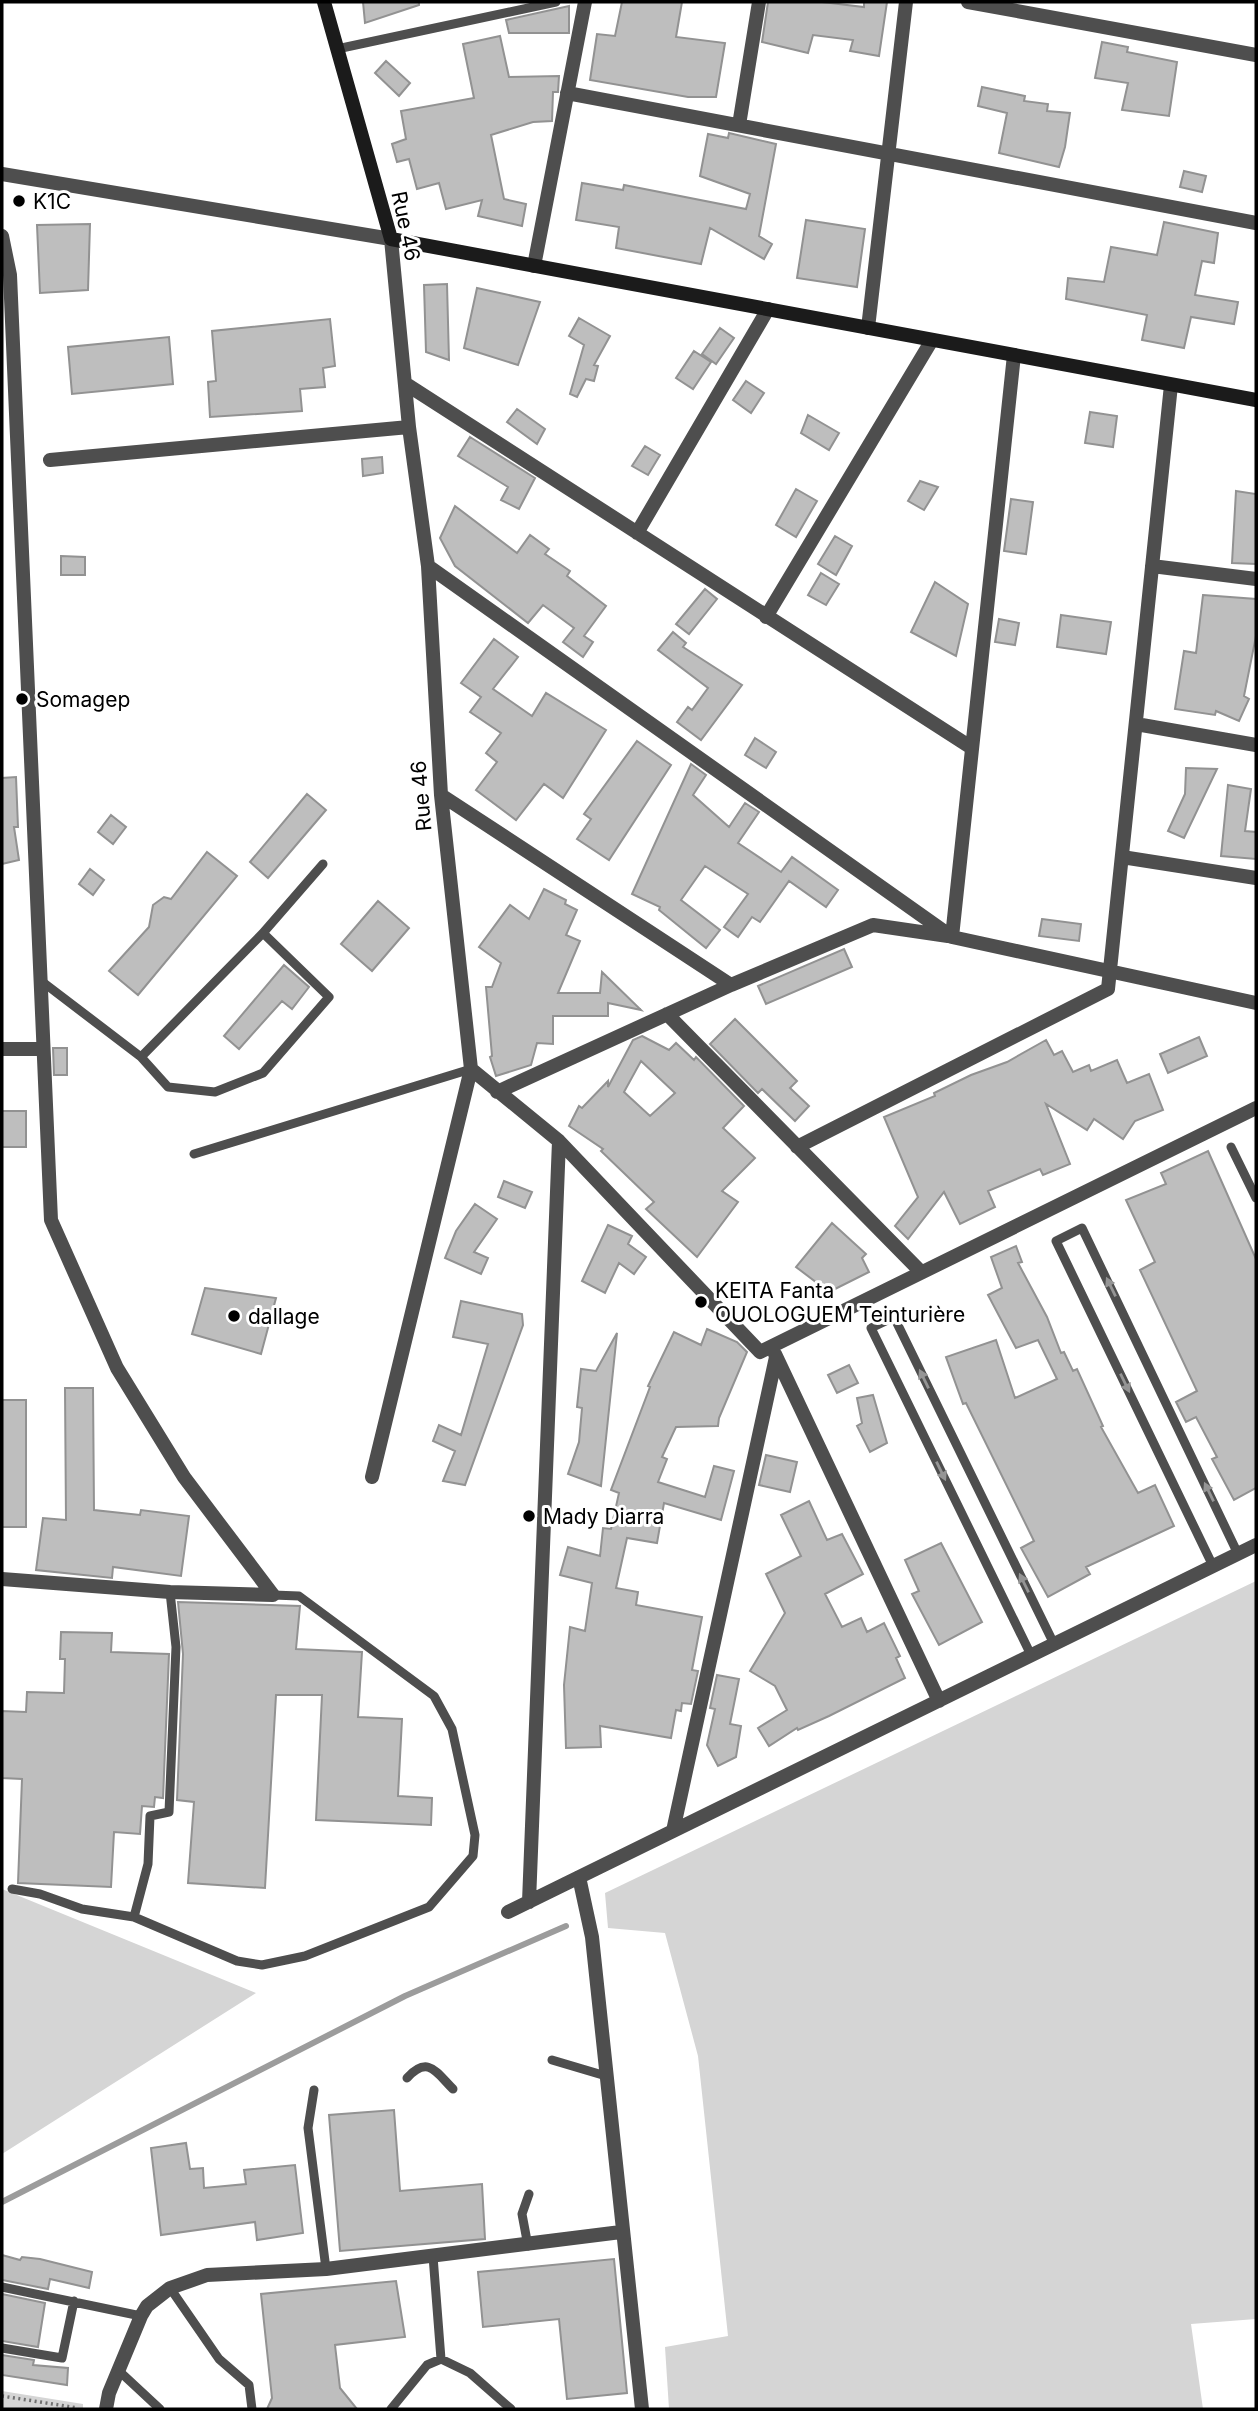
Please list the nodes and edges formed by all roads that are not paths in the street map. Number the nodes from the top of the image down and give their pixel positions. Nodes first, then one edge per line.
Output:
1 (324, 2) edge
2 (556, 2) edge
3 (585, 2) edge
4 (759, 2) edge
5 (906, 2) edge
6 (968, 2) edge
7 (337, 49) junction
8 (1256, 55) edge
9 (567, 93) junction
10 (738, 125) junction
11 (888, 152) junction
12 (2, 174) edge
13 (1256, 223) edge
14 (2, 236) edge
15 (391, 239) junction
16 (534, 266) junction
17 (768, 309) junction
18 (868, 328) junction
19 (932, 340) junction
20 (1014, 355) junction
21 (406, 384) junction
22 (1171, 384) junction
23 (1255, 399) edge
24 (409, 427) junction
25 (50, 460) dead end
26 (637, 533) junction
27 (428, 566) junction
28 (1152, 566) junction
29 (1256, 579) edge
30 (766, 617) junction
31 (1136, 724) junction
32 (1256, 744) edge
33 (972, 748) junction
34 (441, 795) junction
35 (1122, 857) junction
36 (323, 864) dead end
37 (1256, 877) edge
38 (263, 933) junction
39 (952, 937) junction
40 (1110, 971) junction
41 (40, 980) junction
42 (731, 985) junction
43 (1256, 1003) edge
44 (667, 1014) junction
45 (2, 1049) edge
46 (43, 1049) junction
47 (141, 1056) junction
48 (471, 1069) junction
49 (498, 1092) junction
50 (1256, 1108) edge
51 (559, 1140) junction
52 (797, 1147) junction
53 (1231, 1147) dead end
54 (194, 1154) dead end
55 (1256, 1198) edge
56 (921, 1272) junction
57 (774, 1352) junction
58 (372, 1477) dead end
59 (1256, 1545) edge
60 (1238, 1554) junction
61 (1213, 1566) junction
62 (2, 1579) edge
63 (170, 1592) junction
64 (273, 1595) junction
65 (1054, 1644) junction
66 (1031, 1655) junction
67 (939, 1701) junction
68 (673, 1831) junction
69 (579, 1877) junction
70 (12, 1889) dead end
71 (528, 1902) junction
72 (508, 1912) dead end
73 (134, 1917) junction
74 (552, 2060) dead end
75 (606, 2076) junction
76 (407, 2078) dead end
77 (453, 2089) dead end
78 (314, 2090) dead end
79 (529, 2194) dead end
80 (621, 2232) junction
81 (528, 2246) junction
82 (433, 2256) junction
83 (326, 2269) junction
84 (2, 2287) edge
85 (170, 2288) junction
86 (74, 2301) junction
87 (141, 2316) junction
88 (2, 2348) edge
89 (441, 2359) junction
90 (118, 2370) junction
91 (106, 2409) edge
92 (160, 2409) edge
93 (251, 2409) edge
94 (391, 2409) edge
95 (511, 2409) edge
96 (642, 2409) edge

1 - 7 street, Rue 46
2 - 7 lane
3 - 9 street
4 - 10 street
5 - 11 street
6 - 8 street
7 - 15 street, Rue 46
9 - 10 street
9 - 16 street
10 - 11 street
11 - 13 street
11 - 18 street
12 - 15 street
14 - 41 street
15 - 16 street
15 - 21 street, Rue 46
16 - 17 street
17 - 18 street
17 - 26 street
18 - 19 street
19 - 20 street
19 - 30 street
20 - 22 street
20 - 33 street
21 - 24 street, Rue 46
21 - 26 street
22 - 23 street
22 - 28 street
24 - 25 street
24 - 27 street, Rue 46
26 - 30 street
27 - 34 street, Rue 46
27 - 39 street
28 - 29 street
28 - 31 street
30 - 33 street
31 - 32 street
31 - 35 street
33 - 39 street
34 - 42 street
34 - 48 street, Rue 46
35 - 37 street
35 - 40 street
36 - 38 lane
38 - 47 lane
38 - 47 lane
39 - 40 street
39 - 42 street
40 - 43 street
40 - 52 street
41 - 46 street
41 - 47 lane
42 - 44 street
44 - 49 street
44 - 52 street
45 - 46 street
46 - 64 street
48 - 49 street
48 - 54 lane
48 - 58 street, Rue 46
49 - 51 street
50 - 56 street
51 - 57 street
51 - 71 street
52 - 56 street
53 - 55 lane
56 - 57 street
57 - 67 street
57 - 68 street
59 - 60 street
60 - 61 street
60 -> 61 lane
61 - 65 street
62 - 63 street
63 - 64 street
63 - 73 lane
64 - 73 lane
65 - 66 street
65 -> 66 lane
66 - 67 street
67 - 68 street
68 - 69 street
69 - 71 street
69 - 75 street
70 - 73 lane
71 - 72 street
74 - 75 lane
75 - 80 street
76 - 77 lane
78 - 83 lane
79 - 81 lane
80 - 81 street
80 - 96 street
81 - 82 street
82 - 83 street
82 - 89 lane
83 - 85 street
84 - 86 lane
85 - 87 street
85 - 93 lane
86 - 87 lane
86 - 88 lane
87 - 90 street
89 - 94 lane
89 - 95 lane
90 - 91 street
90 - 92 lane

